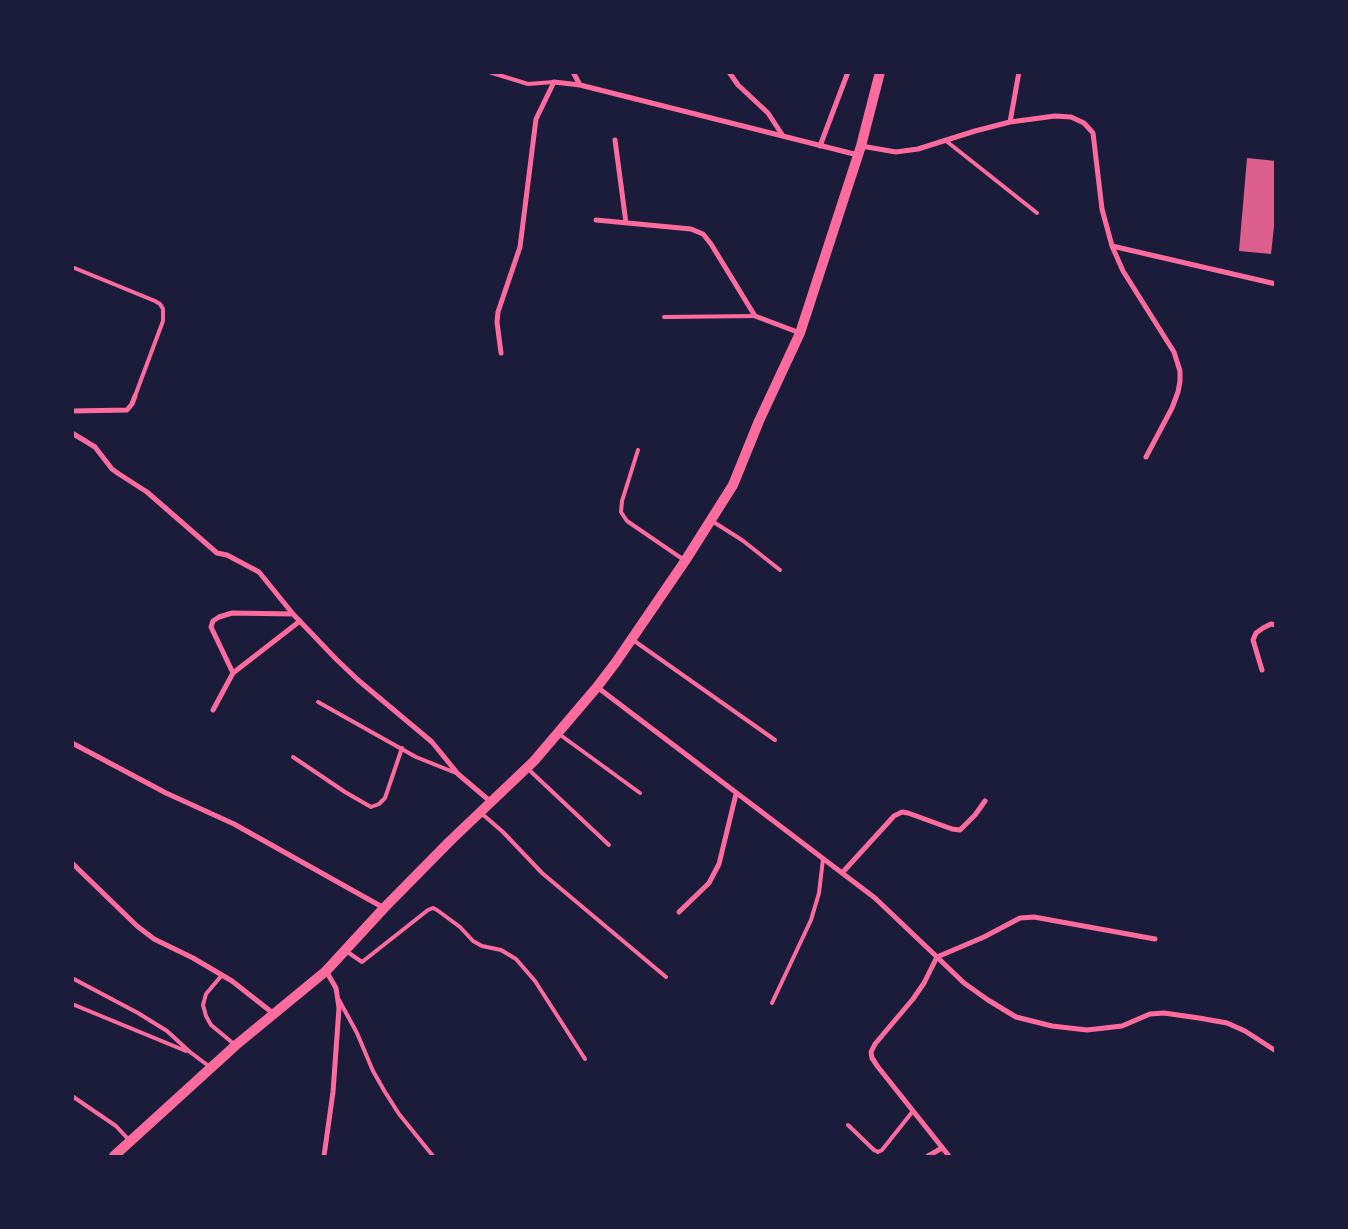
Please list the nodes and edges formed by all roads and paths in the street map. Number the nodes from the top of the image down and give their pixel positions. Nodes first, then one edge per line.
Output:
1 (489, 72) edge
2 (573, 72) edge
3 (730, 72) edge
4 (848, 72) edge
5 (880, 72) edge
6 (1019, 72) edge
7 (554, 82) junction
8 (580, 85) junction
9 (1010, 122) junction
10 (784, 137) junction
11 (615, 140) dead end
12 (945, 140) junction
13 (820, 146) junction
14 (860, 151) junction
15 (1038, 213) dead end
16 (596, 220) dead end
17 (626, 223) junction
18 (1112, 246) junction
19 (72, 267) edge
20 (1276, 284) edge
21 (755, 316) junction
22 (664, 317) dead end
23 (800, 334) junction
24 (501, 353) dead end
25 (135, 396) joint
26 (72, 411) edge
27 (72, 433) edge
28 (638, 450) dead end
29 (1146, 457) dead end
30 (712, 521) junction
31 (685, 561) junction
32 (780, 570) dead end
33 (293, 614) junction
34 (300, 621) junction
35 (1276, 625) edge
36 (631, 639) junction
37 (1262, 670) dead end
38 (233, 673) junction
39 (597, 687) junction
40 (318, 702) dead end
41 (212, 710) dead end
42 (557, 733) junction
43 (775, 740) dead end
44 (72, 743) edge
45 (402, 748) junction
46 (294, 757) dead end
47 (526, 768) junction
48 (458, 774) junction
49 (640, 793) dead end
50 (736, 794) junction
51 (985, 801) dead end
52 (491, 802) junction
53 (480, 812) junction
54 (609, 845) dead end
55 (823, 859) junction
56 (72, 863) edge
57 (842, 873) junction
58 (384, 908) junction
59 (679, 912) dead end
60 (1155, 939) dead end
61 (345, 950) junction
62 (937, 956) junction
63 (326, 971) junction
64 (222, 974) junction
65 (666, 977) dead end
66 (72, 978) edge
67 (338, 998) junction
68 (772, 1003) dead end
69 (72, 1004) edge
70 (274, 1014) junction
71 (236, 1045) junction
72 (190, 1052) junction
73 (1276, 1052) edge
74 (585, 1059) dead end
75 (211, 1068) junction
76 (72, 1096) edge
77 (913, 1111) junction
78 (848, 1125) dead end
79 (131, 1141) junction
80 (942, 1148) junction
81 (114, 1156) edge
82 (324, 1156) edge
83 (433, 1156) edge
84 (928, 1156) edge
85 (949, 1156) edge

1 - 7 lane
2 - 8 street
3 - 10 street
4 - 13 street
5 - 14 main road
6 - 9 street
7 - 8 street
7 - 24 street
8 - 10 street
9 - 12 street
9 - 18 street
10 - 13 street
11 - 17 street
12 - 14 street
12 - 15 lane
13 - 14 street
14 - 23 main road
16 - 17 street
17 - 21 street
18 - 20 street
18 - 29 street
19 - 25 lane
21 - 22 lane
21 - 23 street
23 - 30 main road
25 - 26 street
27 - 33 street
28 - 31 lane
30 - 31 main road
30 - 32 lane
31 - 36 main road
33 - 34 street
33 - 38 street
34 - 38 street
34 - 48 street
35 - 37 street
36 - 39 main road
36 - 43 lane
38 - 41 street
39 - 42 main road
39 - 50 street
40 - 45 lane
42 - 47 main road
42 - 49 lane
44 - 58 street
45 - 46 lane
45 - 48 lane
47 - 52 main road
47 - 54 lane
48 - 52 street
50 - 55 street
50 - 59 street
51 - 57 street
52 - 53 main road
53 - 58 main road
53 - 65 lane
55 - 57 street
55 - 68 lane
56 - 64 street
57 - 62 street
58 - 61 main road
60 - 62 street
61 - 63 main road
61 - 74 lane
62 - 73 street
62 - 77 street
63 - 67 street
63 - 70 main road
64 - 70 street
64 - 71 lane
66 - 72 lane
67 - 82 street
67 - 83 lane
69 - 72 lane
70 - 71 main road
71 - 75 main road
72 - 75 lane
75 - 79 main road
76 - 79 lane
77 - 78 lane
77 - 80 street
79 - 81 main road
80 - 84 street
80 - 85 street

